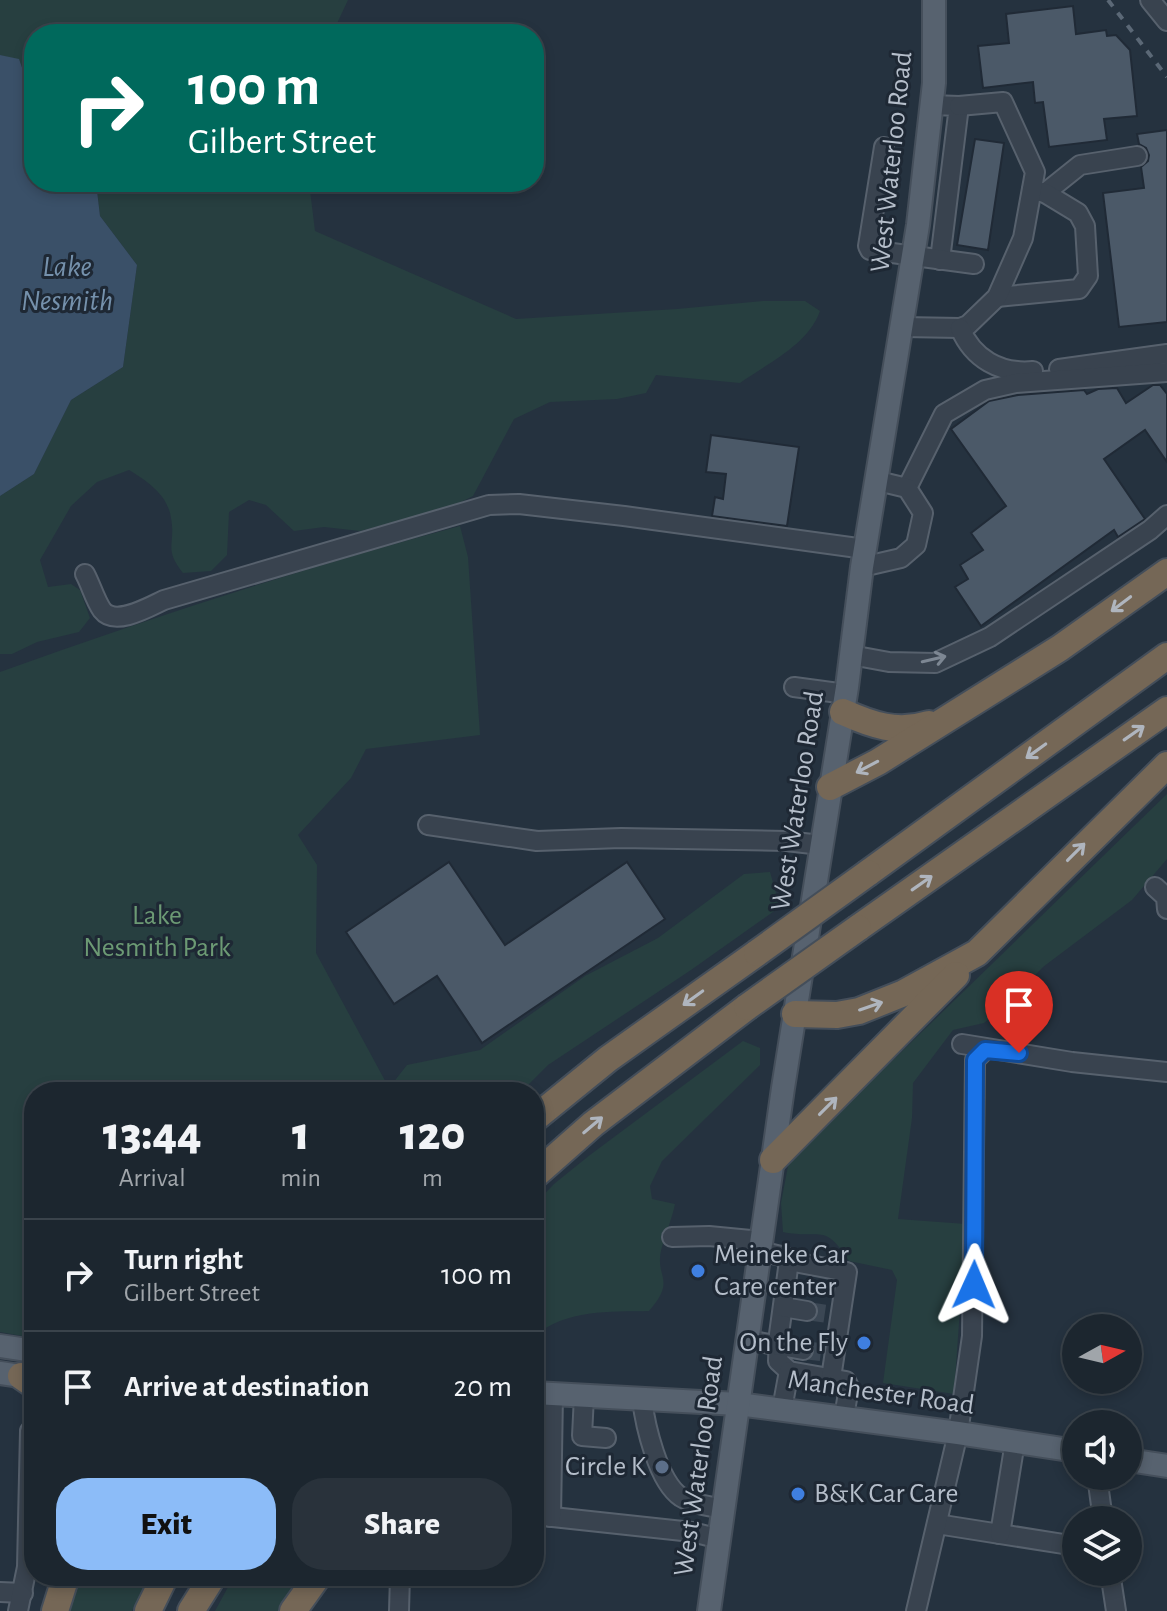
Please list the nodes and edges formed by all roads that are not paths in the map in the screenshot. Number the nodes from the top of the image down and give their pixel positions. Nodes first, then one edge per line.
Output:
1 (934, 0) edge
2 (1156, 1) edge
3 (1167, 21) edge
4 (932, 105) junction
5 (959, 106) junction
6 (884, 147) dead end
7 (1137, 156) dead end
8 (924, 179) junction
9 (949, 182) junction
10 (1039, 192) junction
11 (913, 256) junction
12 (940, 260) junction
13 (974, 264) dead end
14 (997, 297) junction
15 (903, 327) junction
16 (960, 328) junction
17 (1167, 354) edge
18 (1167, 372) edge
19 (878, 481) junction
20 (907, 488) junction
21 (1167, 515) edge
22 (863, 558) junction
23 (1167, 572) edge
24 (85, 574) dead end
25 (851, 655) junction
26 (1167, 656) edge
27 (794, 687) dead end
28 (845, 703) junction
29 (1167, 710) edge
30 (951, 716) junction
31 (1167, 765) edge
32 (830, 787) junction
33 (428, 825) dead end
34 (821, 845) junction
35 (1155, 887) dead end
36 (1167, 909) edge
37 (977, 953) junction
38 (795, 1014) junction
39 (962, 1044) dead end
40 (985, 1050) junction
41 (1167, 1072) edge
42 (544, 1111) edge
43 (773, 1160) junction
44 (544, 1167) edge
45 (672, 1237) dead end
46 (760, 1246) junction
47 (789, 1261) junction
48 (783, 1307) junction
49 (807, 1311) tunnel mouth
50 (747, 1340) junction
51 (0, 1346) edge
52 (778, 1346) junction
53 (24, 1350) edge
54 (803, 1350) tunnel mouth
55 (789, 1371) junction
56 (831, 1378) junction
57 (544, 1393) edge
58 (584, 1396) junction
59 (642, 1399) junction
60 (738, 1404) junction
61 (782, 1409) junction
62 (844, 1417) junction
63 (550, 1433) junction
64 (958, 1433) junction
65 (582, 1436) junction
66 (606, 1438) dead end
67 (1015, 1442) junction
68 (1062, 1449) edge
69 (1142, 1462) edge
70 (1167, 1466) edge
71 (544, 1495) edge
72 (724, 1509) junction
73 (544, 1516) edge
74 (937, 1524) junction
75 (1000, 1534) junction
76 (720, 1539) junction
77 (1062, 1544) edge
78 (63, 1586) edge
79 (160, 1586) edge
80 (207, 1586) edge
81 (311, 1586) edge
82 (400, 1586) edge
83 (1112, 1586) edge
84 (0, 1592) edge
85 (21, 1602) edge
86 (55, 1611) edge
87 (148, 1611) edge
88 (191, 1611) edge
89 (293, 1611) edge
90 (399, 1611) edge
91 (709, 1611) edge
92 (916, 1611) edge
93 (1116, 1611) edge

1 - 4 main road, West Waterloo Road
2 - 3 street
4 - 5 street
4 - 8 main road, West Waterloo Road
5 - 9 street
5 - 10 street
6 - 11 street
7 - 10 street
8 - 9 street
8 - 11 main road, West Waterloo Road
9 - 12 street
10 - 14 street
10 - 14 street
11 - 12 street
11 - 15 main road, West Waterloo Road
12 - 13 street
14 - 16 street
15 - 16 street
15 - 19 main road, West Waterloo Road
16 - 17 street
18 - 20 street
19 - 20 street
19 - 22 main road, West Waterloo Road
20 - 22 street
25 -> 21 street
22 - 24 street
22 - 25 main road, West Waterloo Road
23 -> 30 highway
25 - 28 main road, West Waterloo Road
26 -> 42 highway, bridge
27 - 28 street
28 - 30 highway
28 - 32 main road, West Waterloo Road
44 -> 29 highway, bridge
30 -> 32 highway
37 -> 31 highway
32 - 34 main road, West Waterloo Road
33 - 34 street
34 - 38 main road, West Waterloo Road
35 - 36 street
38 -> 37 highway
43 -> 37 highway
38 - 43 main road, West Waterloo Road
39 - 40 street
40 - 41 street
40 - 64 street
43 - 46 main road, West Waterloo Road
45 - 46 street
46 - 47 street
46 - 50 main road, West Waterloo Road
47 - 48 street
47 - 56 street
48 - 49 street
48 - 52 street
50 - 52 street
50 - 60 main road, West Waterloo Road
51 - 53 main road
52 - 54 street
52 - 55 street
55 - 56 street
55 - 61 street
56 - 62 street
57 - 58 main road, Manchester Road
57 - 63 street
58 - 59 main road, Manchester Road
58 - 65 street
59 - 60 main road, Manchester Road
59 - 72 street
60 - 61 main road, Manchester Road
60 - 72 main road, West Waterloo Road
61 - 62 main road, Manchester Road
62 - 64 main road, Manchester Road
63 - 65 street
63 - 71 street
64 - 67 main road, Manchester Road
64 - 74 street
65 - 66 street
67 - 68 main road, Manchester Road
67 - 75 street
69 - 70 main road
72 - 76 main road, West Waterloo Road
73 - 76 street
74 - 75 street
74 - 92 street
75 - 77 street
76 - 91 main road, West Waterloo Road
78 - 86 highway
79 - 87 highway
80 - 88 highway
81 - 89 highway
82 - 90 street
83 - 93 street
84 - 85 street

